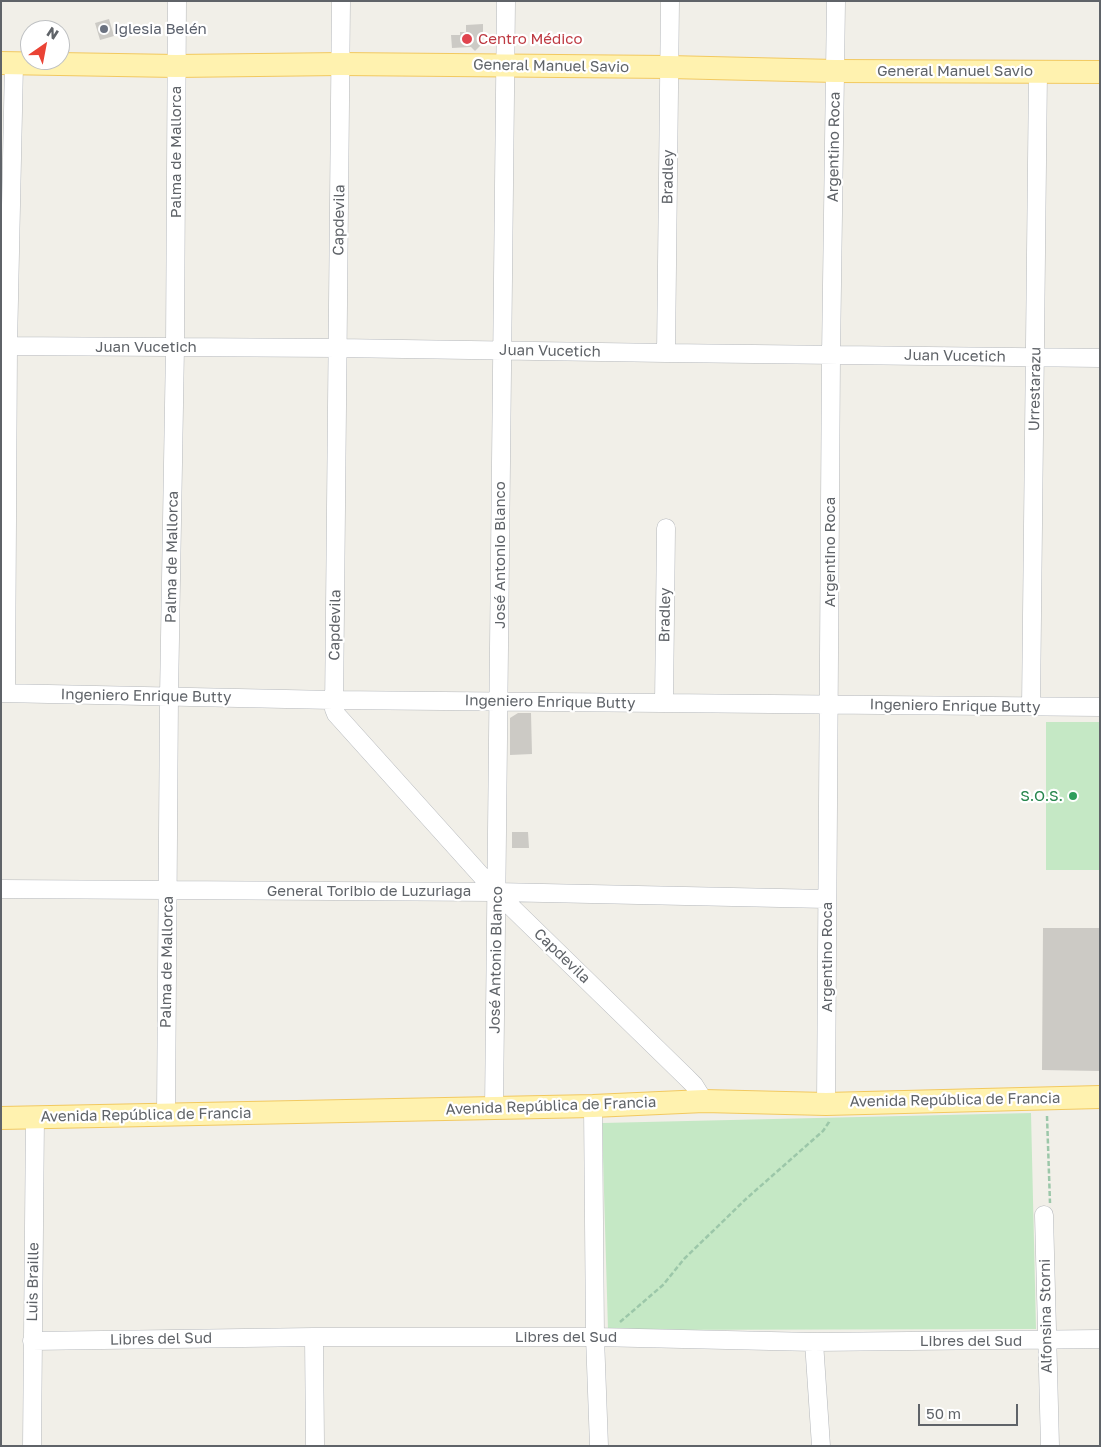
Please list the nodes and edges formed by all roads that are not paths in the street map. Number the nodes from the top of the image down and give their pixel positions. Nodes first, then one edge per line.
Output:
1 (177, 1) edge
2 (341, 1) edge
3 (506, 1) edge
4 (670, 1) edge
5 (836, 1) edge
6 (8, 64) edge
7 (340, 64) junction
8 (505, 65) junction
9 (176, 66) junction
10 (669, 67) junction
11 (835, 71) junction
12 (1038, 72) junction
13 (1100, 72) edge
14 (5, 346) edge
15 (175, 347) junction
16 (338, 348) junction
17 (502, 351) junction
18 (666, 353) junction
19 (831, 354) junction
20 (1035, 357) junction
21 (1100, 358) edge
22 (666, 528) dead end
23 (3, 693) edge
24 (169, 696) junction
25 (333, 700) junction
26 (499, 701) junction
27 (664, 703) junction
28 (829, 704) junction
29 (1031, 706) junction
30 (1100, 707) edge
31 (1, 889) edge
32 (168, 890) junction
33 (496, 892) junction
34 (827, 899) junction
35 (1100, 1097) edge
36 (704, 1101) junction
37 (826, 1104) junction
38 (593, 1106) junction
39 (494, 1108) junction
40 (166, 1114) junction
41 (35, 1117) junction
42 (1, 1118) edge
43 (1044, 1215) road end
44 (314, 1337) junction
45 (595, 1337) junction
46 (1100, 1339) edge
47 (1046, 1340) junction
48 (32, 1341) junction
49 (814, 1342) junction
50 (315, 1444) dead end
51 (32, 1446) edge
52 (599, 1446) edge
53 (821, 1446) edge
54 (1050, 1446) edge

1 - 9 street, Palma de Mallorca
2 - 7 street, Capdevila
3 - 8 street, José Antonio Blanco
4 - 10 street, Bradley
5 - 11 street, Argentino Roca
6 - 9 main road, General Manuel Savio
6 - 14 street
7 - 8 main road, General Manuel Savio
7 - 9 main road, General Manuel Savio
7 - 16 street, Capdevila
8 - 10 main road, General Manuel Savio
8 - 17 street, José Antonio Blanco
9 - 15 street, Palma de Mallorca
10 - 11 main road, General Manuel Savio
10 - 18 street, Bradley
11 - 12 main road, General Manuel Savio
11 - 19 street, Argentino Roca
12 - 13 main road, General Manuel Savio
12 - 20 street, Urrestarazu
14 - 15 street, Juan Vucetich
14 - 23 street
15 - 16 street, Juan Vucetich
15 - 24 street, Palma de Mallorca
16 - 17 street, Juan Vucetich
16 - 25 street, Capdevila
17 - 18 street, Juan Vucetich
17 - 26 street, José Antonio Blanco
18 - 19 street, Juan Vucetich
19 - 20 street, Juan Vucetich
19 - 28 street, Argentino Roca
20 - 21 street, Juan Vucetich
20 - 29 street, Urrestarazu
22 - 27 street, Bradley
23 - 24 street, Ingeniero Enrique Butty
24 - 25 street, Ingeniero Enrique Butty
24 - 32 street, Palma de Mallorca
25 - 26 street, Ingeniero Enrique Butty
25 - 33 street, Capdevila
26 - 27 street, Ingeniero Enrique Butty
26 - 33 street, José Antonio Blanco
27 - 28 street, Ingeniero Enrique Butty
28 - 29 street, Ingeniero Enrique Butty
28 - 34 street, Argentino Roca
29 - 30 street, Ingeniero Enrique Butty
31 - 32 street, General Toribio de Luzuriaga
32 - 33 street, General Toribio de Luzuriaga
32 - 40 street, Palma de Mallorca
33 - 34 street, General Toribio de Luzuriaga
33 - 36 street, Capdevila
33 - 39 street, José Antonio Blanco
34 - 37 street, Argentino Roca
35 - 37 main road, Avenida República de Francia
36 - 37 main road, Avenida República de Francia
36 - 38 main road, Avenida República de Francia
38 - 39 main road, Avenida República de Francia
38 - 45 street
39 - 40 main road, Avenida República de Francia
40 - 41 main road, Avenida República de Francia
41 - 42 main road, Avenida República de Francia
41 - 48 street, Luis Braille
43 - 47 street, Alfonsina Storni
44 - 45 street, Libres del Sud
44 - 48 street, Libres del Sud
44 - 50 street
45 - 49 street, Libres del Sud
45 - 52 street
46 - 47 street, Libres del Sud
47 - 49 street, Libres del Sud
47 - 54 street, Alfonsina Storni
48 - 51 street, Luis Braille
49 - 53 street

